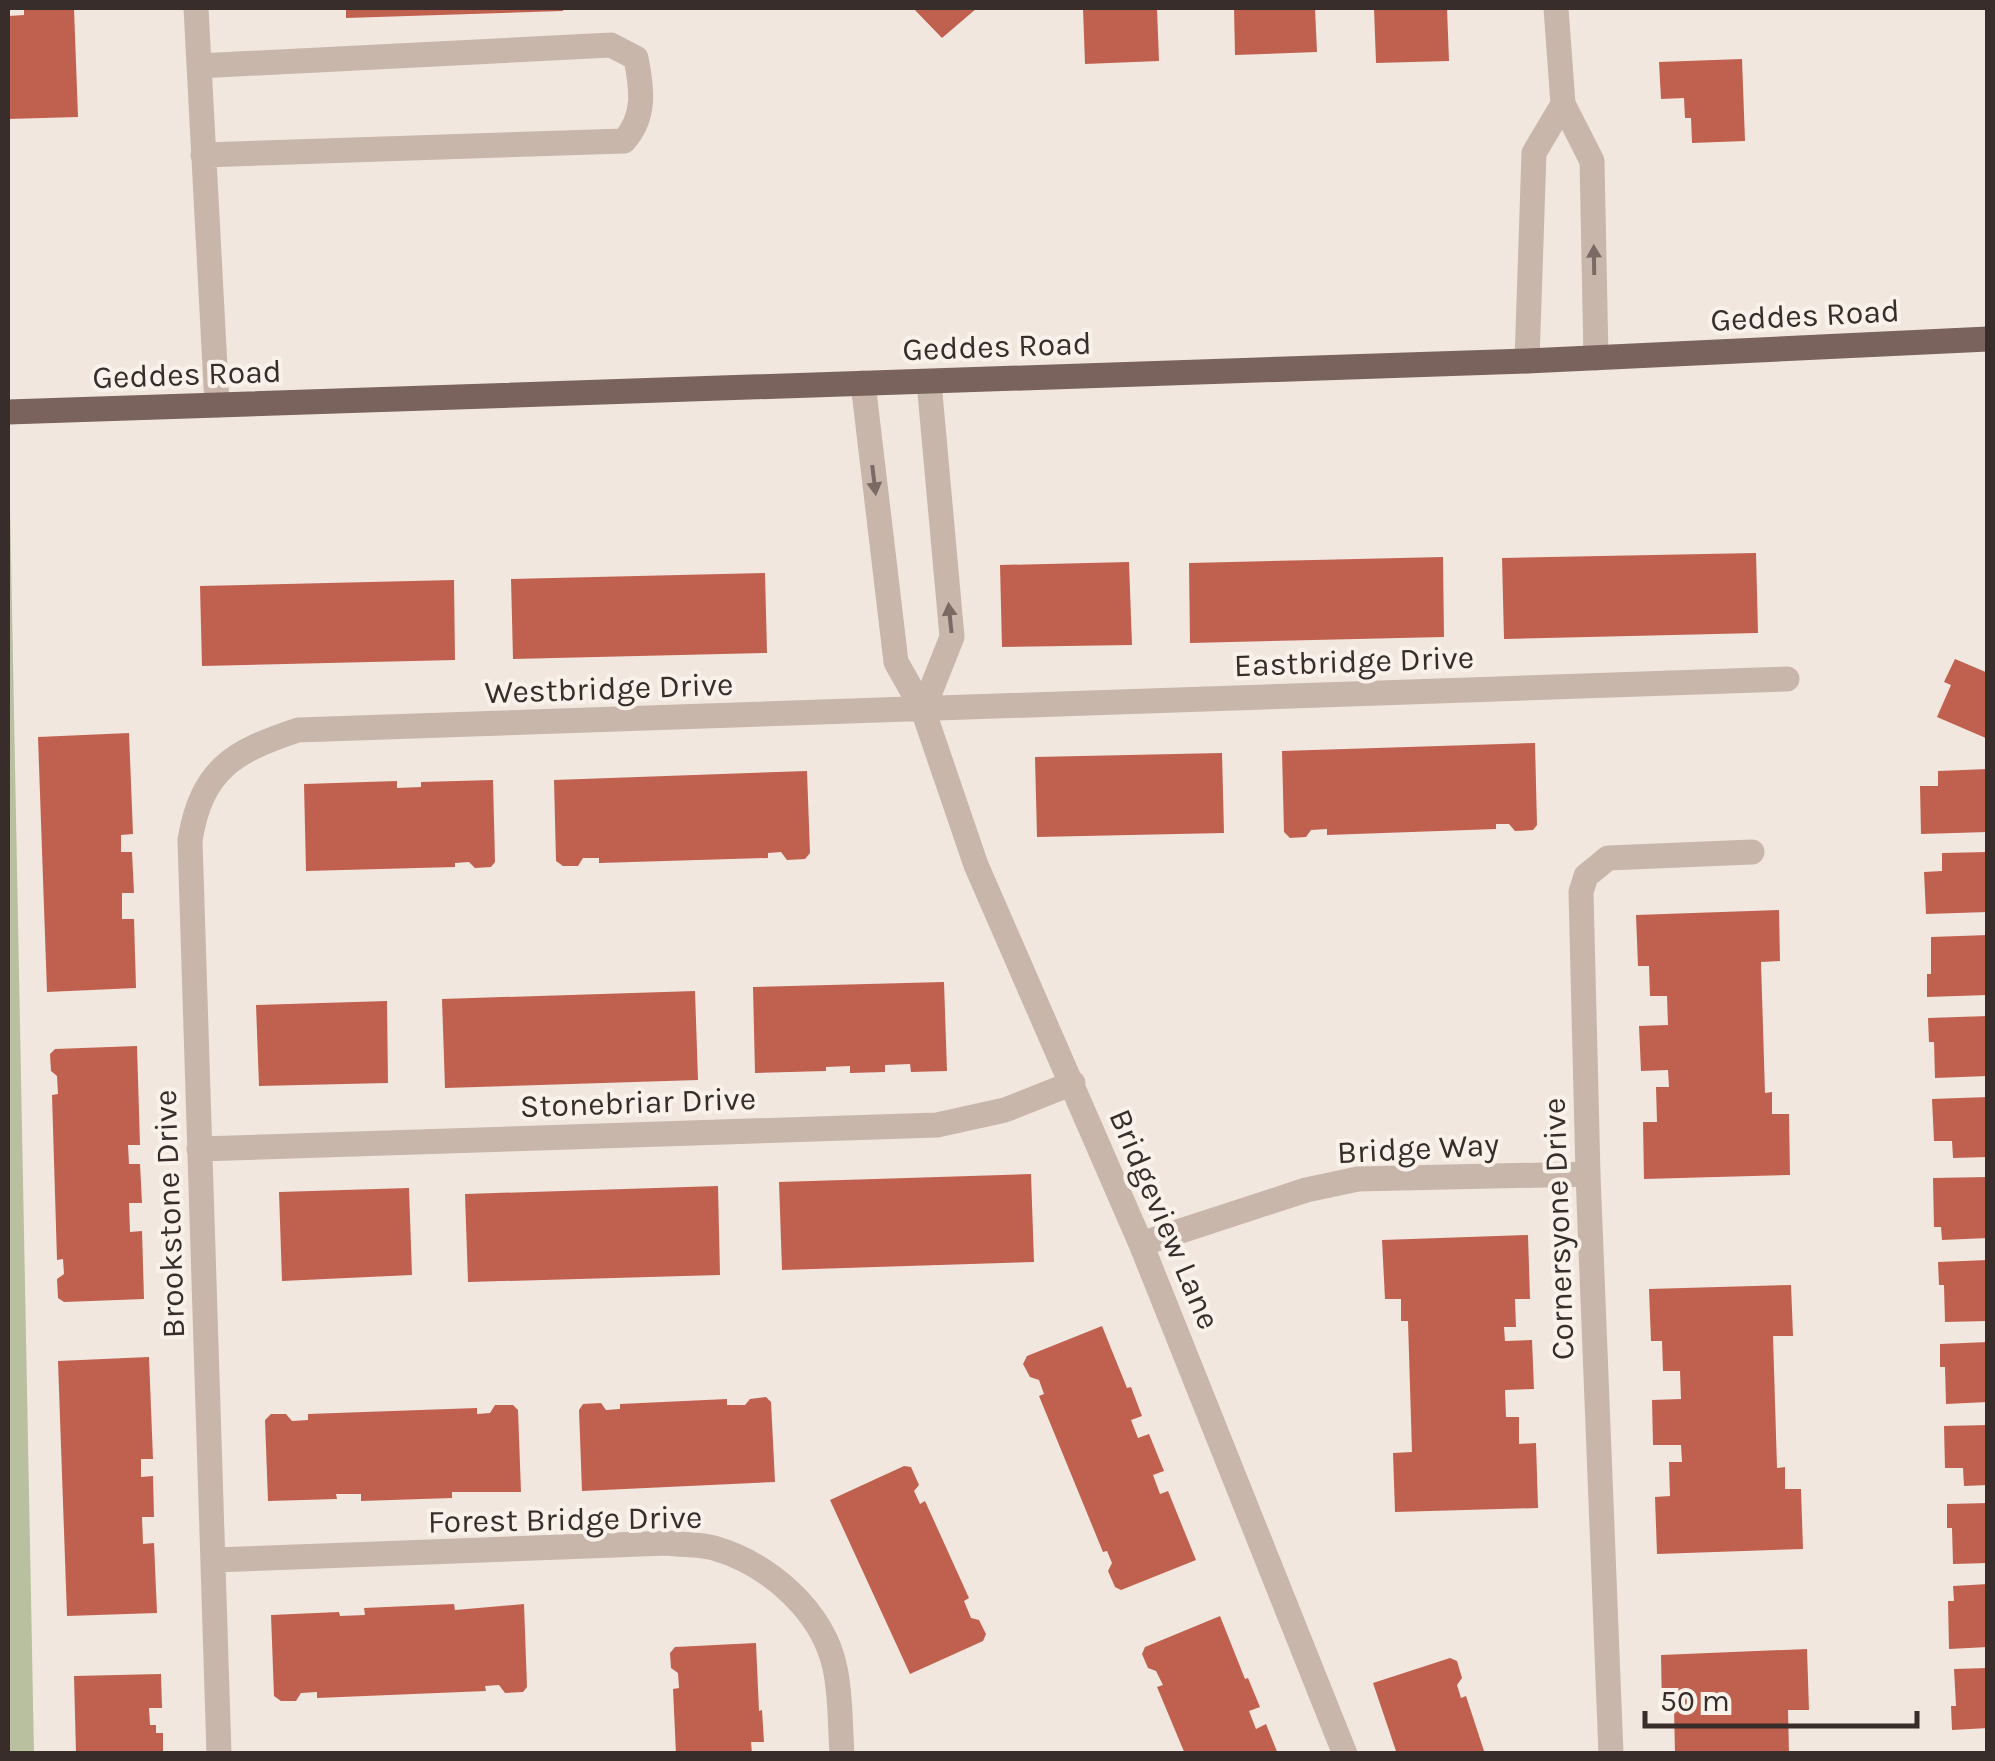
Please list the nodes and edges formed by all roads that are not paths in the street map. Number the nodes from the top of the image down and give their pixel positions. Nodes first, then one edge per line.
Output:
1 (196, 8) edge
2 (1556, 8) edge
3 (199, 66) junction
4 (1564, 104) junction
5 (203, 155) junction
6 (1988, 338) edge
7 (1596, 358) junction
8 (1528, 361) junction
9 (929, 382) junction
10 (864, 383) junction
11 (217, 405) junction
12 (8, 412) edge
13 (1787, 678) dead end
14 (923, 710) junction
15 (298, 730) joint
16 (1752, 852) dead end
17 (1073, 1083) junction
18 (199, 1149) junction
19 (1588, 1174) junction
20 (1140, 1244) junction
21 (213, 1560) junction
22 (219, 1754) edge
23 (842, 1754) edge
24 (1345, 1754) edge
25 (1611, 1754) edge

1 - 3 street
2 - 4 street
3 - 5 street
3 - 5 street
7 -> 4 street
4 - 8 street
5 - 11 street
6 - 7 main road, Geddes Road
7 - 8 main road, Geddes Road
8 - 9 main road, Geddes Road
9 - 10 main road, Geddes Road
14 -> 9 street
10 - 11 main road, Geddes Road
10 -> 14 street, Bridgeview Lane
11 - 12 main road, Geddes Road
13 - 14 street, Eastbridge Drive
14 - 15 street, Westbridge Drive
14 - 17 street, Bridgeview Lane
15 - 18 street, Brookstone Drive
16 - 19 street, Cornersyone Drive
17 - 18 street, Stonebriar Drive
17 - 20 street, Bridgeview Lane
18 - 21 street, Brookstone Drive
19 - 20 street, Bridge Way
19 - 25 street, Cornersyone Drive
20 - 24 street, Bridgeview Lane
21 - 22 street, Brookstone Drive
21 - 23 street, Forest Bridge Drive

